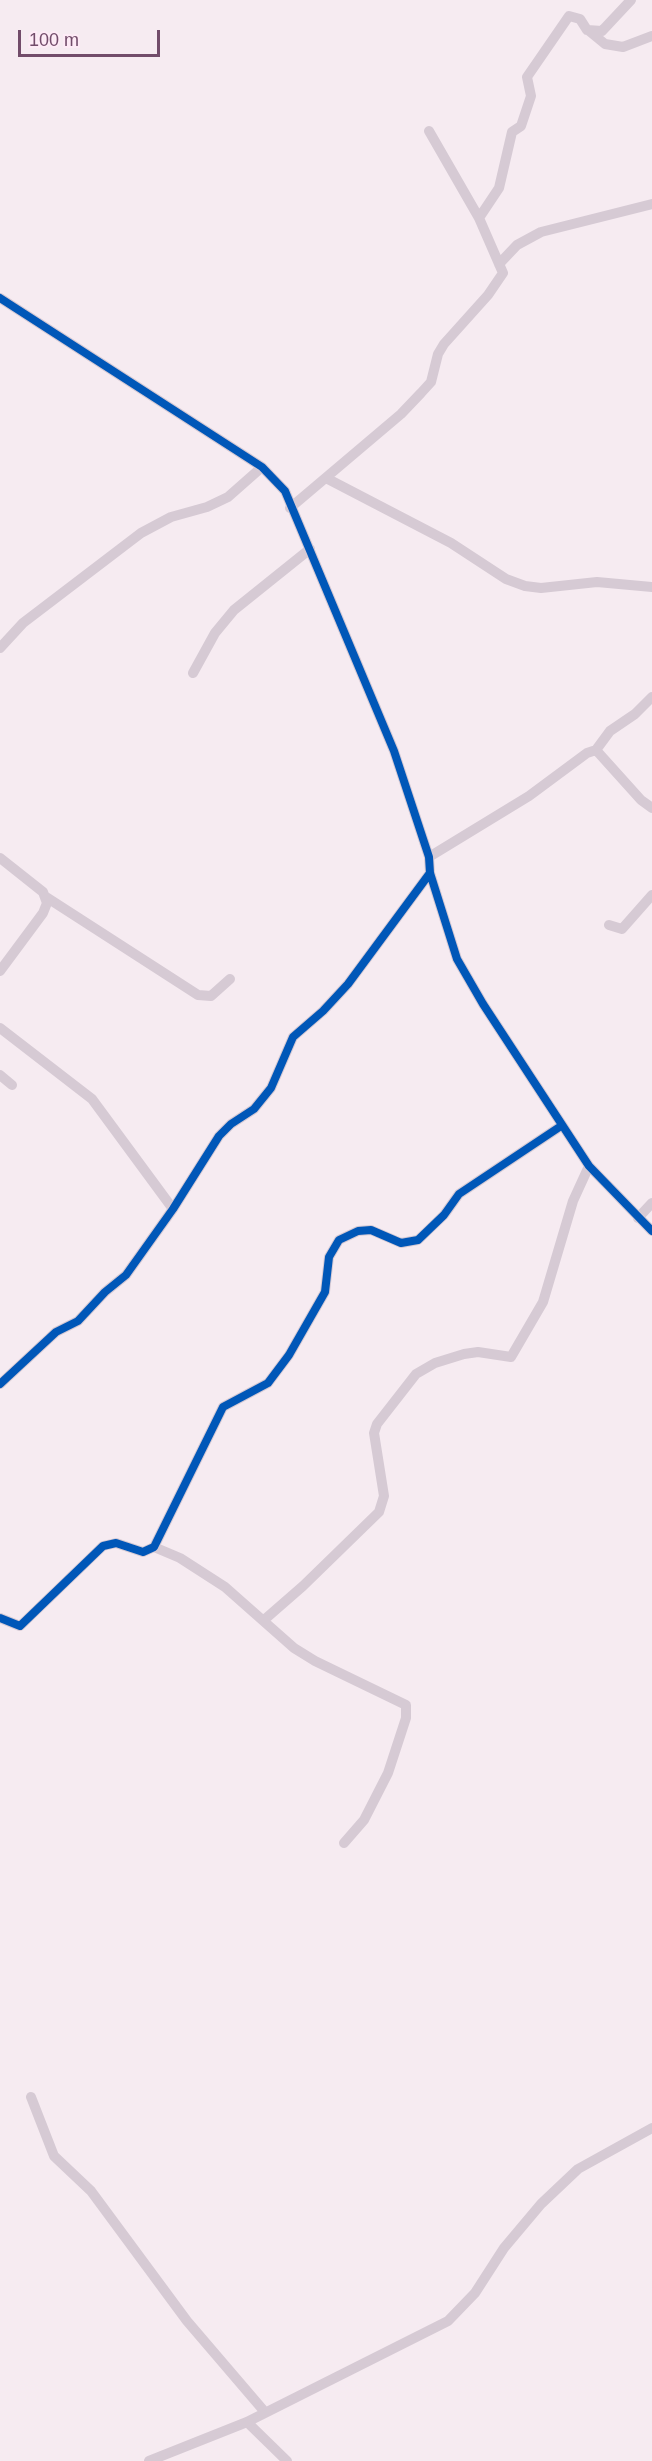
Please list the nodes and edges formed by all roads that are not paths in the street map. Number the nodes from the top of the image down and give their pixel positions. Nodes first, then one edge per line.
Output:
1 (631, 0) edge
2 (587, 30) junction
3 (652, 36) edge
4 (429, 131) dead end
5 (652, 204) edge
6 (478, 218) junction
7 (499, 264) junction
8 (0, 298) edge
9 (262, 466) junction
10 (326, 478) junction
11 (290, 508) junction
12 (310, 549) junction
13 (652, 587) edge
14 (0, 648) edge
15 (193, 673) dead end
16 (652, 697) edge
17 (596, 750) junction
18 (651, 804) edge
19 (0, 858) edge
20 (429, 858) junction
21 (430, 873) junction
22 (652, 895) edge
23 (46, 897) junction
24 (609, 925) dead end
25 (0, 971) edge
26 (230, 979) dead end
27 (0, 1028) edge
28 (0, 1075) edge
29 (12, 1085) dead end
30 (561, 1126) junction
31 (589, 1166) junction
32 (652, 1203) edge
33 (173, 1209) junction
34 (638, 1218) junction
35 (652, 1231) edge
36 (0, 1384) edge
37 (154, 1547) junction
38 (0, 1618) edge
39 (264, 1620) junction
40 (344, 1843) dead end
41 (31, 2097) dead end
42 (652, 2128) edge
43 (264, 2411) junction
44 (247, 2422) junction
45 (149, 2461) edge
46 (287, 2461) edge

1 - 2 street
2 - 3 street
2 - 6 street
4 - 6 street
5 - 7 street
6 - 7 street
7 - 10 street
8 - 9 street
9 - 11 street
9 - 14 street
10 - 11 street
10 - 13 street
11 - 12 street
12 - 15 street
12 - 20 street
16 - 17 street
17 - 18 street
17 - 20 street
19 - 23 street
20 - 21 street
21 - 30 street
21 - 33 street
22 - 24 street
23 - 25 street
23 - 26 street
27 - 33 street
28 - 29 street
30 - 31 street
30 - 37 street
31 - 34 street
31 - 39 street
32 - 34 street
33 - 36 street
34 - 35 street
37 - 38 street
37 - 39 street
39 - 40 street
41 - 43 street
42 - 43 street
43 - 44 street
44 - 45 street
44 - 46 street

